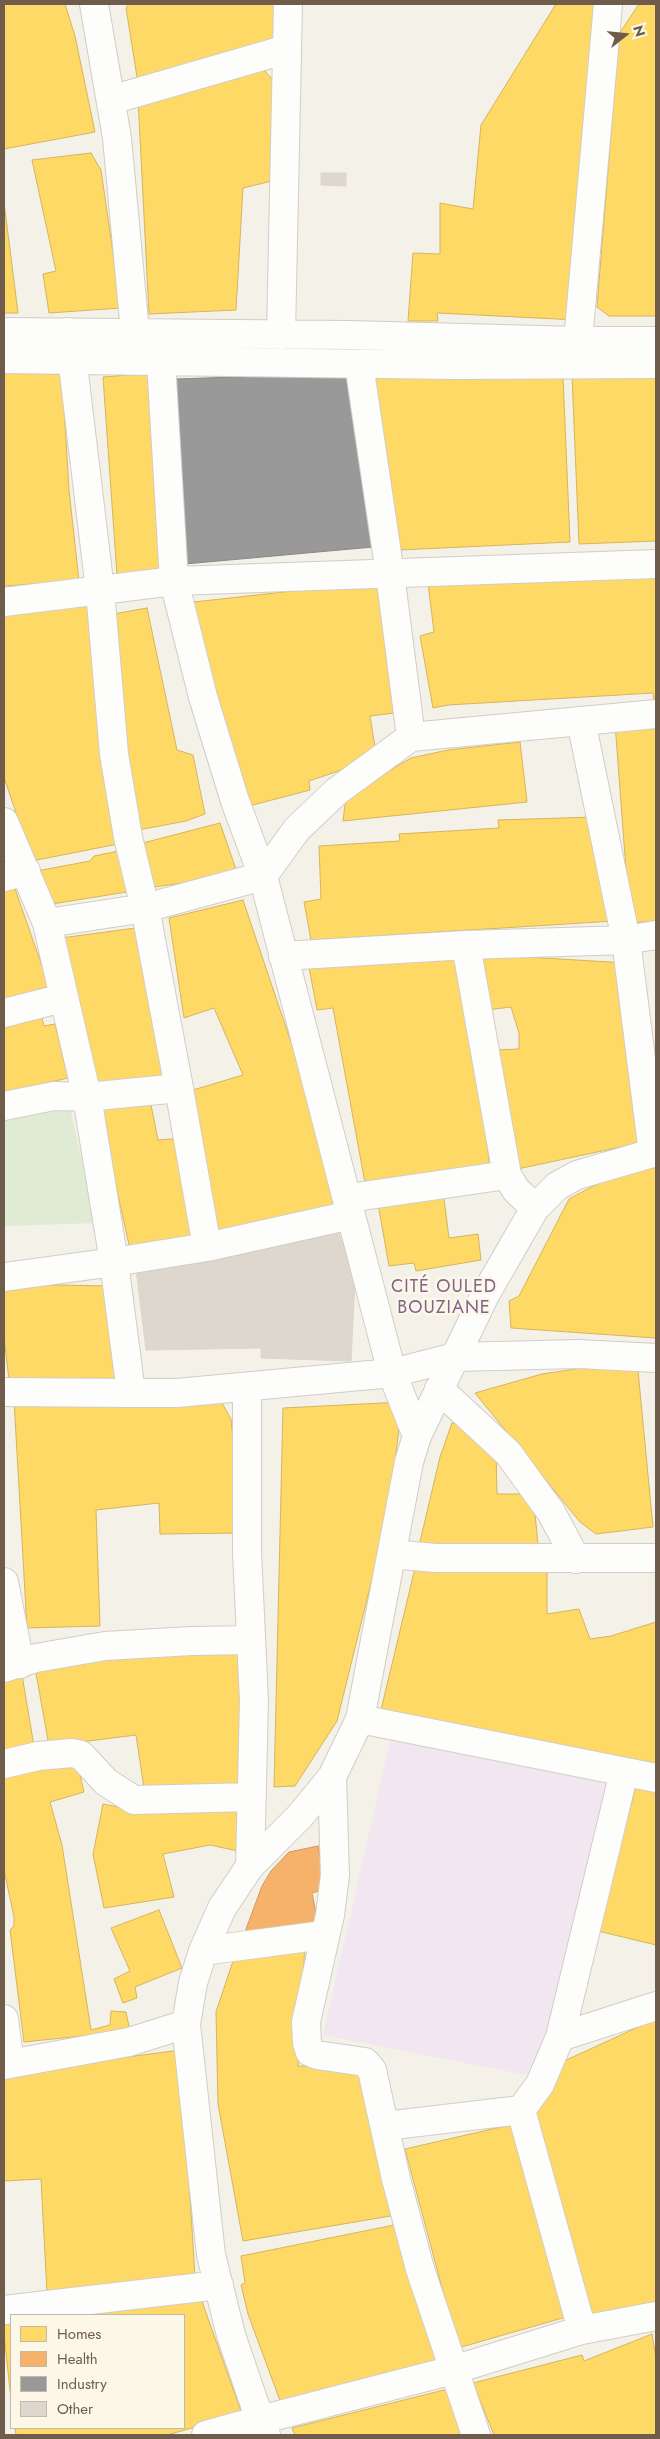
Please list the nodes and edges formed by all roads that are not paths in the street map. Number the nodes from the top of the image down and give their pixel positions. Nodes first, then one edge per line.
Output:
1 (94, 4) edge
2 (288, 4) edge
3 (608, 4) edge
4 (287, 49) junction
5 (111, 100) junction
6 (4, 332) edge
7 (135, 332) junction
8 (281, 335) junction
9 (656, 341) edge
10 (578, 342) junction
11 (70, 345) junction
12 (4, 359) edge
13 (161, 361) junction
14 (359, 364) junction
15 (656, 364) edge
16 (656, 564) edge
17 (390, 574) junction
18 (174, 582) junction
19 (100, 590) junction
20 (4, 602) edge
21 (656, 714) edge
22 (581, 721) junction
23 (411, 737) junction
24 (4, 822) edge
25 (15, 874) edge
26 (263, 876) junction
27 (145, 908) junction
28 (47, 923) junction
29 (656, 935) edge
30 (626, 940) junction
31 (466, 945) junction
32 (283, 956) junction
33 (63, 998) junction
34 (4, 1013) edge
35 (179, 1088) junction
36 (87, 1096) junction
37 (4, 1106) edge
38 (655, 1153) edge
39 (507, 1175) junction
40 (350, 1207) junction
41 (535, 1208) junction
42 (207, 1247) junction
43 (114, 1262) junction
44 (4, 1277) edge
45 (454, 1358) junction
46 (656, 1358) edge
47 (392, 1373) junction
48 (247, 1387) junction
49 (439, 1389) junction
50 (4, 1392) edge
51 (131, 1393) junction
52 (417, 1436) junction
53 (392, 1554) junction
54 (656, 1558) edge
55 (576, 1560) junction
56 (4, 1588) edge
57 (251, 1640) junction
58 (12, 1666) edge
59 (360, 1719) junction
60 (4, 1764) edge
61 (624, 1772) junction
62 (332, 1777) junction
63 (656, 1778) edge
64 (252, 1797) junction
65 (250, 1866) junction
66 (324, 1935) junction
67 (203, 1951) junction
68 (656, 2006) edge
69 (4, 2019) edge
70 (186, 2024) junction
71 (560, 2037) junction
72 (7, 2064) edge
73 (521, 2110) junction
74 (385, 2126) junction
75 (219, 2285) junction
76 (4, 2310) edge
77 (656, 2316) edge
78 (582, 2330) junction
79 (453, 2370) junction
80 (263, 2428) edge
81 (206, 2435) edge
82 (476, 2435) edge

1 - 5 street
2 - 4 street
3 - 10 street
4 - 5 street
4 - 8 street
5 - 7 street
6 - 11 street
7 - 8 street
7 - 11 street
8 - 10 street
9 - 10 street
11 - 12 street
11 - 13 street
11 - 19 street
13 - 14 street
13 - 18 street
14 - 15 street
14 - 17 street
16 - 17 street
17 - 18 street
17 - 23 street
18 - 19 street
18 - 26 street
19 - 20 street
19 - 27 street
21 - 22 street
22 - 23 street
22 - 30 street
23 - 26 street
24 - 25 street
25 - 28 street
26 - 27 street
26 - 32 street
27 - 28 street
27 - 35 street
28 - 33 street
29 - 30 street
30 - 31 street
30 - 38 street
31 - 32 street
31 - 39 street
32 - 40 street
33 - 34 street
33 - 36 street
35 - 36 street
35 - 42 street
36 - 37 street
36 - 43 street
38 - 41 street
39 - 40 street
39 - 41 street
40 - 42 street
40 - 47 street
41 - 45 street
42 - 43 street
43 - 44 street
43 - 51 street
45 - 46 street
45 - 47 street
45 - 49 street
47 - 48 street
47 - 52 street
48 - 51 street
48 - 57 street
49 - 52 street
49 - 55 street
50 - 51 street
52 - 53 street
53 - 55 street
53 - 59 street
54 - 55 street
56 - 58 street
57 - 58 street
57 - 64 street
59 - 61 street
59 - 62 street
60 - 64 street
61 - 63 street
61 - 71 street
62 - 65 street
62 - 66 street
64 - 65 street
65 - 67 street
66 - 67 street
66 - 74 street
67 - 70 street
68 - 71 street
69 - 72 street
70 - 72 street
70 - 75 street
71 - 73 street
73 - 74 street
73 - 78 street
74 - 79 street
75 - 76 street
75 - 80 street
77 - 78 street
78 - 79 street
79 - 80 street
79 - 82 street
80 - 81 street

